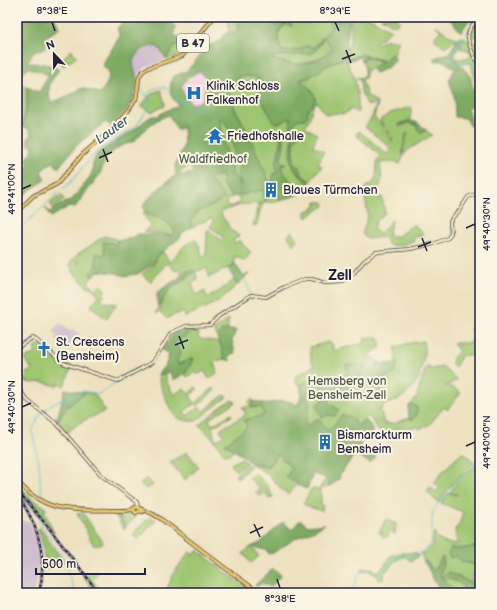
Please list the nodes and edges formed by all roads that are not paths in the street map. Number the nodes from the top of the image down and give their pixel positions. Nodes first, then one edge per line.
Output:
1 (214, 17) edge
2 (478, 17) edge
3 (480, 69) edge
4 (480, 192) edge
5 (17, 212) edge
6 (17, 348) edge
7 (17, 386) edge
8 (17, 481) edge
9 (136, 509) junction
10 (260, 593) edge

1 - 5 main road, B 47
2 - 3 street
4 - 6 street
7 - 9 street
8 - 9 main road
9 - 10 main road

